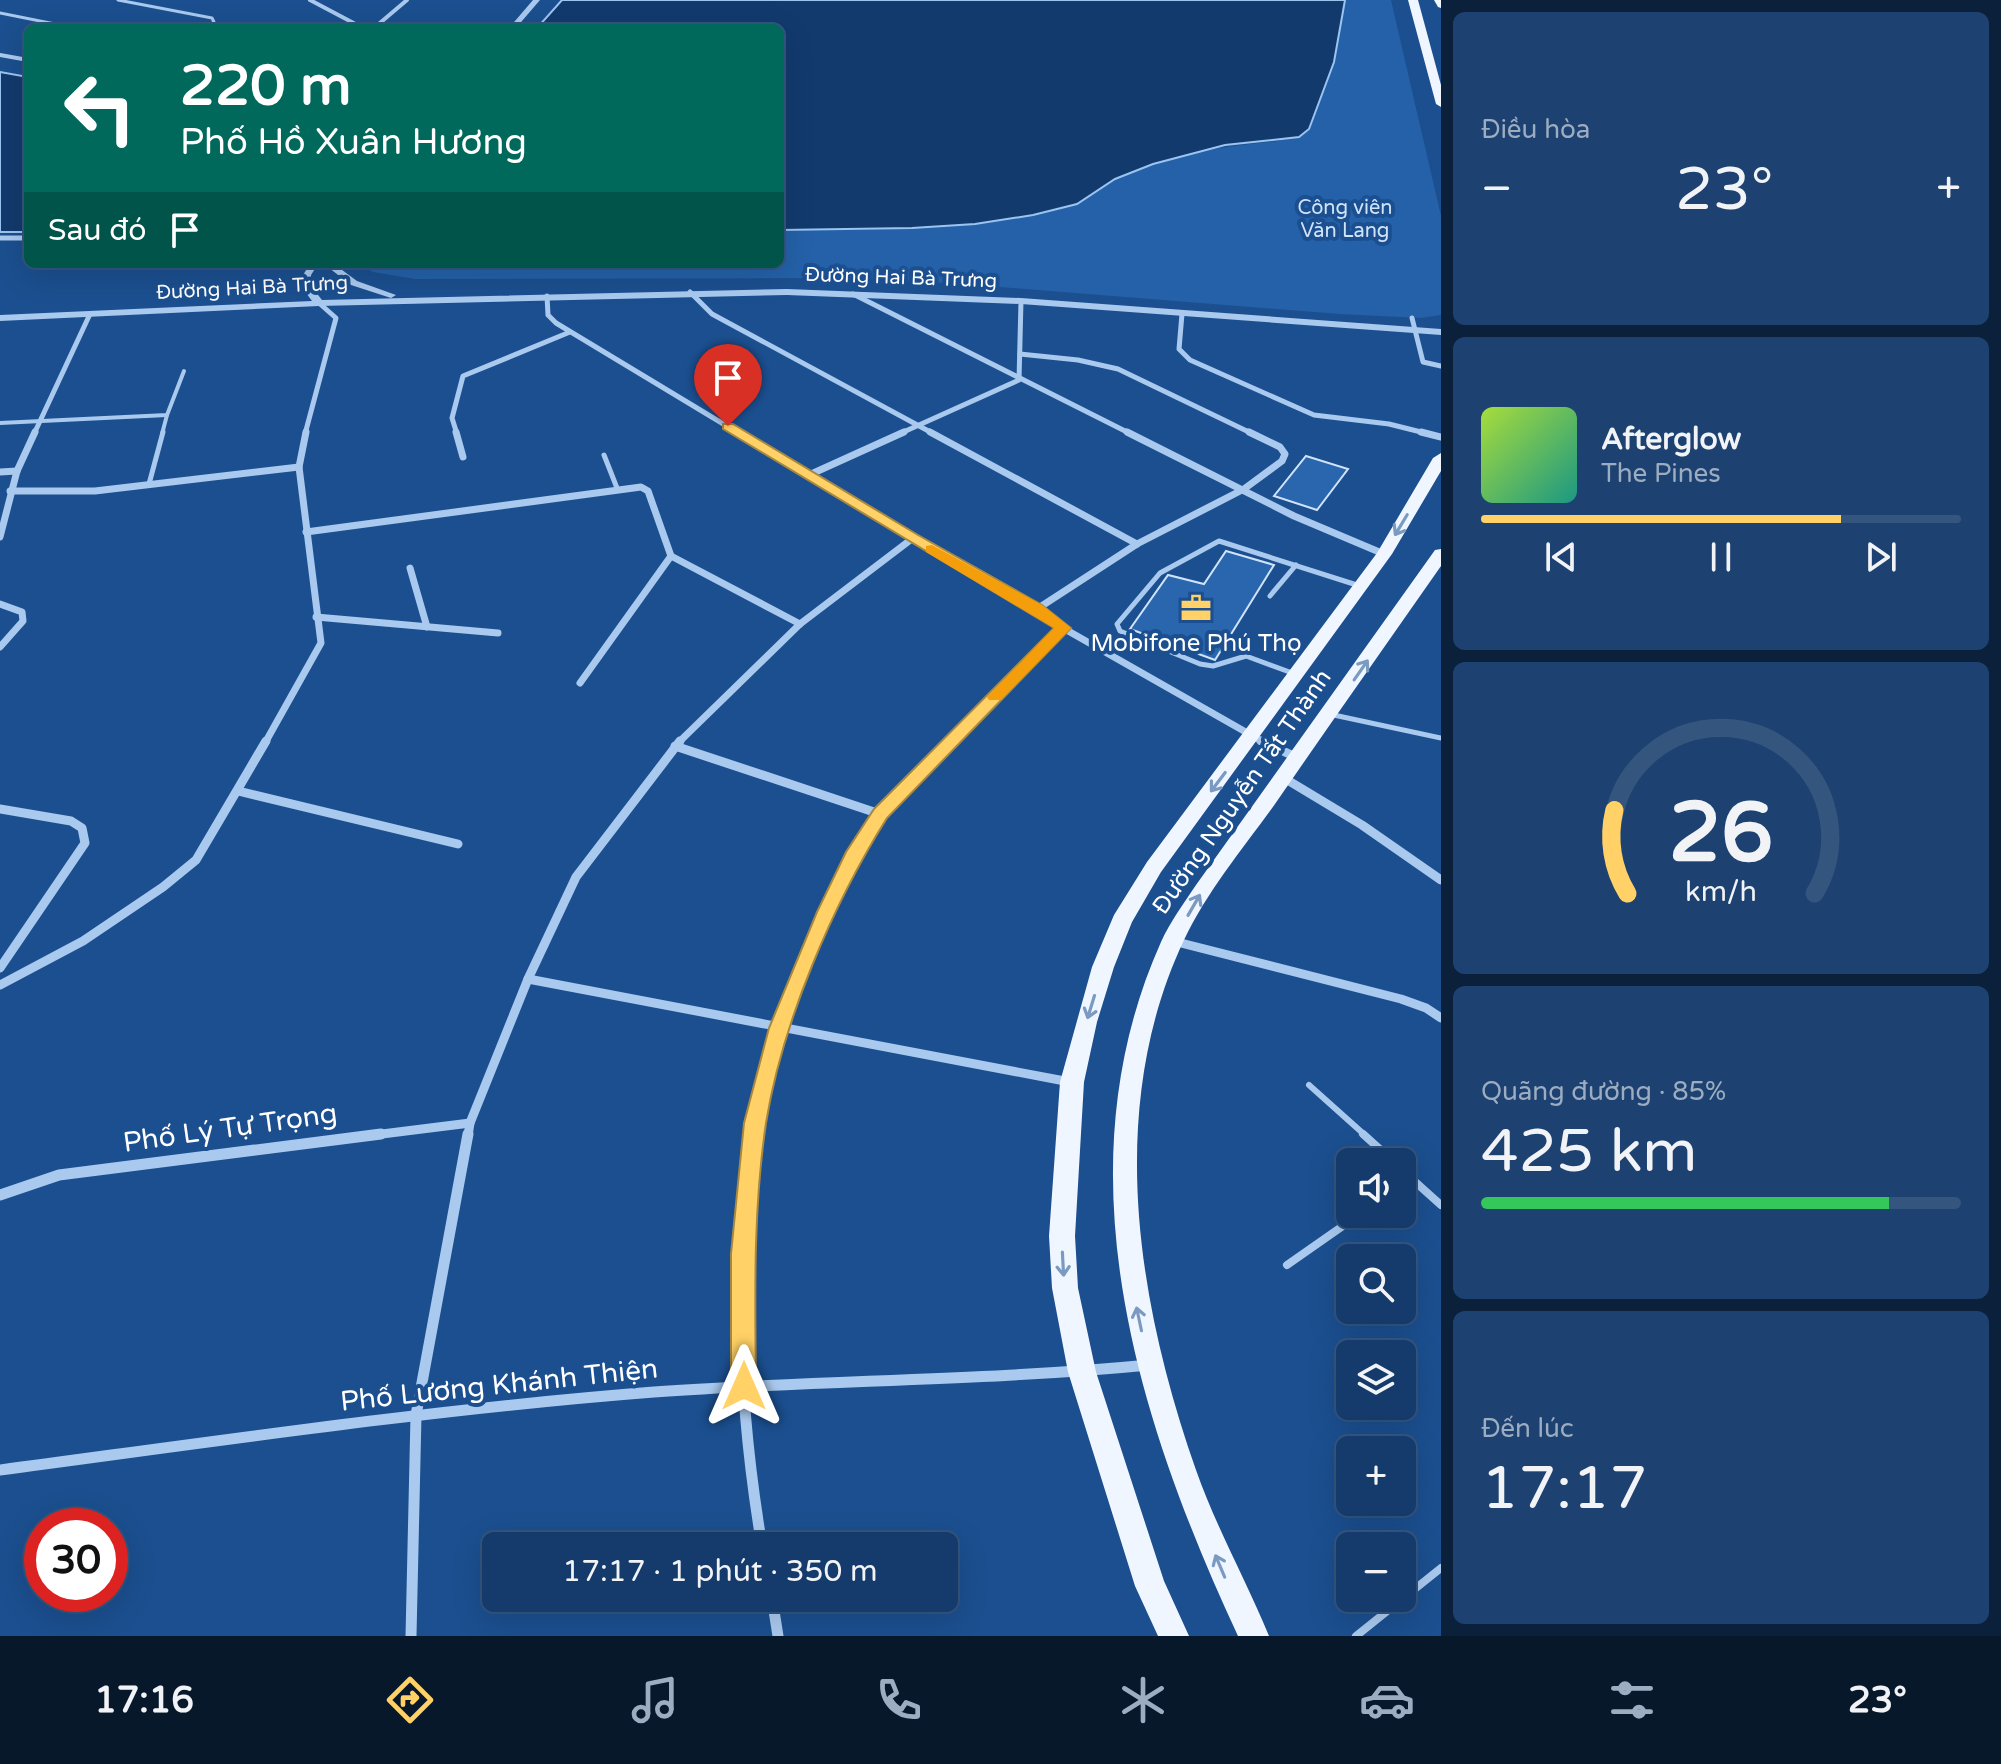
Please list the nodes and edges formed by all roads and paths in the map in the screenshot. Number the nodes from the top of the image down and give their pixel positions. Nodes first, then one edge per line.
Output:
1 (118, 0) edge
2 (310, 0) edge
3 (407, 0) edge
4 (537, 0) edge
5 (1413, 0) edge
6 (0, 13) edge
7 (55, 24) edge
8 (211, 24) edge
9 (355, 24) edge
10 (379, 24) edge
11 (516, 24) edge
12 (0, 55) edge
13 (24, 59) edge
14 (1441, 104) edge
15 (0, 238) edge
16 (24, 238) edge
17 (311, 268) edge
18 (333, 268) edge
19 (690, 292) junction
20 (853, 294) junction
21 (547, 296) junction
22 (447, 299) junction
23 (1021, 301) junction
24 (319, 303) junction
25 (90, 314) junction
26 (1182, 314) junction
27 (0, 318) edge
28 (1412, 318) dead end
29 (570, 332) junction
30 (1416, 332) junction
31 (1441, 332) edge
32 (1441, 339) edge
33 (1020, 354) junction
34 (1441, 366) edge
35 (184, 371) dead end
36 (1019, 380) junction
37 (167, 415) junction
38 (38, 422) junction
39 (0, 423) edge
40 (921, 427) junction
41 (1441, 437) edge
42 (604, 455) dead end
43 (463, 457) dead end
44 (1441, 458) edge
45 (299, 467) junction
46 (17, 471) junction
47 (0, 472) edge
48 (809, 475) junction
49 (149, 484) junction
50 (617, 488) junction
51 (1244, 489) junction
52 (10, 491) junction
53 (306, 532) junction
54 (0, 537) edge
55 (913, 538) junction
56 (1137, 544) junction
57 (1384, 554) junction
58 (1441, 554) edge
59 (671, 556) junction
60 (1296, 565) junction
61 (410, 568) dead end
62 (1360, 586) junction
63 (1270, 596) dead end
64 (0, 604) edge
65 (1037, 609) junction
66 (316, 617) junction
67 (800, 624) junction
68 (427, 627) junction
69 (1063, 628) junction
70 (498, 633) dead end
71 (0, 647) edge
72 (1297, 675) junction
73 (580, 683) dead end
74 (1329, 714) junction
75 (1252, 737) junction
76 (1441, 738) edge
77 (675, 746) junction
78 (1298, 758) junction
79 (1284, 778) junction
80 (238, 791) junction
81 (0, 809) edge
82 (880, 814) junction
83 (458, 844) dead end
84 (1441, 880) edge
85 (1173, 941) junction
86 (0, 968) edge
87 (528, 979) junction
88 (0, 985) edge
89 (1441, 1018) edge
90 (779, 1028) junction
91 (1072, 1082) junction
92 (1309, 1085) dead end
93 (470, 1123) junction
94 (1379, 1148) edge
95 (1416, 1182) edge
96 (0, 1195) edge
97 (1441, 1205) edge
98 (1340, 1228) edge
99 (1287, 1265) dead end
100 (1150, 1365) junction
101 (1082, 1372) junction
102 (744, 1386) junction
103 (416, 1415) junction
104 (0, 1470) edge
105 (760, 1532) edge
106 (1441, 1568) edge
107 (774, 1612) edge
108 (411, 1636) edge
109 (778, 1636) edge
110 (1174, 1636) edge
111 (1254, 1636) edge
112 (1356, 1636) edge

1 - 8 lane
2 - 9 street
3 - 10 street
4 - 11 street
5 - 14 main road
6 - 7 lane
12 - 13 street
15 - 16 street
17 - 24 street
18 - 22 street
19 - 20 street, Đường Hai Bà Trưng
19 - 21 street, Đường Hai Bà Trưng
19 - 40 street
20 - 23 street, Đường Hai Bà Trưng
20 - 36 street
21 - 22 street, Đường Hai Bà Trưng
21 - 29 street
22 - 24 street, Đường Hai Bà Trưng
23 - 26 street, Đường Hai Bà Trưng
23 - 33 street
24 - 25 street, Đường Hai Bà Trưng
24 - 45 street
25 - 27 street, Đường Hai Bà Trưng
25 - 38 street
26 - 30 street, Đường Hai Bà Trưng
26 - 41 street
28 - 30 street
29 - 43 street
29 - 48 street
30 - 31 street, Đường Hai Bà Trưng
30 - 32 street, Đường Hai Bà Trưng
30 - 34 street
33 - 36 street
33 - 51 street
35 - 37 lane
36 - 40 street
36 - 51 street
37 - 38 lane
37 - 49 lane
38 - 39 lane
38 - 46 street
40 - 48 street
40 - 56 street
42 - 50 lane
44 -> 57 main road, Đường Nguyễn Tất Thành
45 - 49 street
45 - 53 street
46 - 47 street
46 - 52 street
48 - 55 street
49 - 52 street
50 - 53 street
50 - 59 street
51 - 56 street
51 - 57 street
52 - 54 street
53 - 66 street
55 - 65 street
55 - 67 street
56 - 65 street
57 - 62 main road, Đường Nguyễn Tất Thành
74 -> 58 main road, Đường Nguyễn Tất Thành
59 - 67 street
59 - 73 street
60 - 62 lane
60 - 63 lane
60 - 72 lane
61 - 68 street
62 - 72 main road, Đường Nguyễn Tất Thành
64 - 71 street
65 - 69 street
66 - 68 street
66 - 80 street
67 - 77 street
68 - 70 street
69 - 75 street
69 - 82 street
72 - 75 main road, Đường Nguyễn Tất Thành
74 - 76 lane
74 - 78 main road, Đường Nguyễn Tất Thành
75 - 78 street
75 -> 91 main road, Đường Nguyễn Tất Thành
77 - 82 street
77 - 87 street
78 - 79 main road, Đường Nguyễn Tất Thành
79 - 84 street
85 -> 79 main road, Đường Nguyễn Tất Thành
80 - 83 street
80 - 88 street
81 - 86 street
82 - 90 street
85 - 89 street
100 -> 85 main road, Đường Nguyễn Tất Thành
87 - 90 street
87 - 93 street
90 - 91 street
90 - 102 street
91 -> 101 main road, Đường Nguyễn Tất Thành
92 - 94 lane
93 - 96 street, Phố Lý Tự Trọng
93 - 103 street
95 - 97 lane
98 - 99 lane
100 - 101 street, Phố Lương Khánh Thiện
111 -> 100 main road, Đường Nguyễn Tất Thành
101 - 102 street, Phố Lương Khánh Thiện
101 - 110 main road, Đường Nguyễn Tất Thành
102 - 103 street, Phố Lương Khánh Thiện
102 - 105 street
103 - 104 street, Phố Lương Khánh Thiện
103 - 108 street
106 - 112 lane
107 - 109 street

